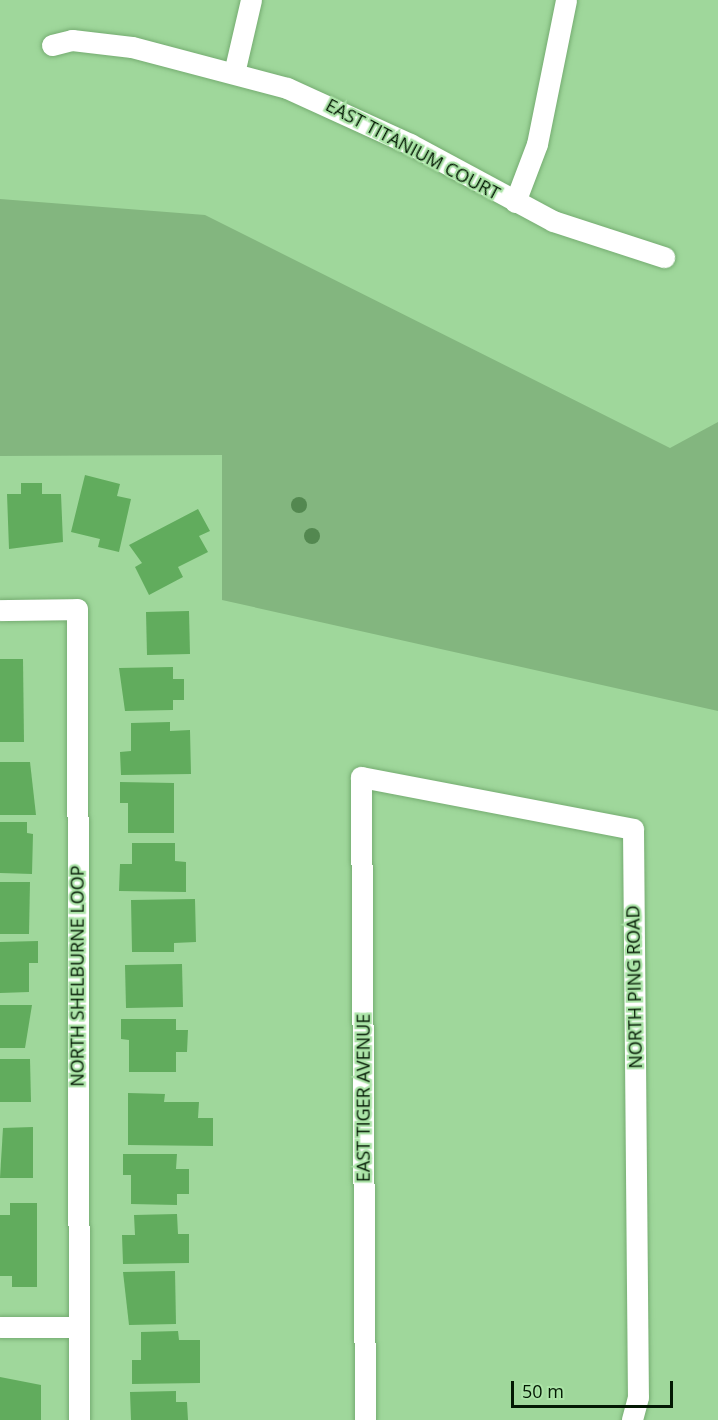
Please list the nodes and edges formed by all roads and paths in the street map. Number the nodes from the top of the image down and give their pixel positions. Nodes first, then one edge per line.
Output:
1 (251, 0) edge
2 (566, 0) edge
3 (52, 45) dead end
4 (234, 72) junction
5 (515, 202) junction
6 (664, 257) dead end
7 (0, 610) edge
8 (362, 777) joint
9 (77, 1327) junction
10 (0, 1328) edge
11 (79, 1420) edge
12 (365, 1420) edge
13 (632, 1420) edge

1 - 4 street
2 - 5 street
3 - 4 street, EAST TITANIUM COURT
4 - 5 street, EAST TITANIUM COURT
5 - 6 street, EAST TITANIUM COURT
7 - 9 street, NORTH SHELBURNE LOOP
8 - 12 street, EAST TIGER AVENUE
8 - 13 street, NORTH PING ROAD
9 - 10 street
9 - 11 street, NORTH SHELBURNE LOOP

